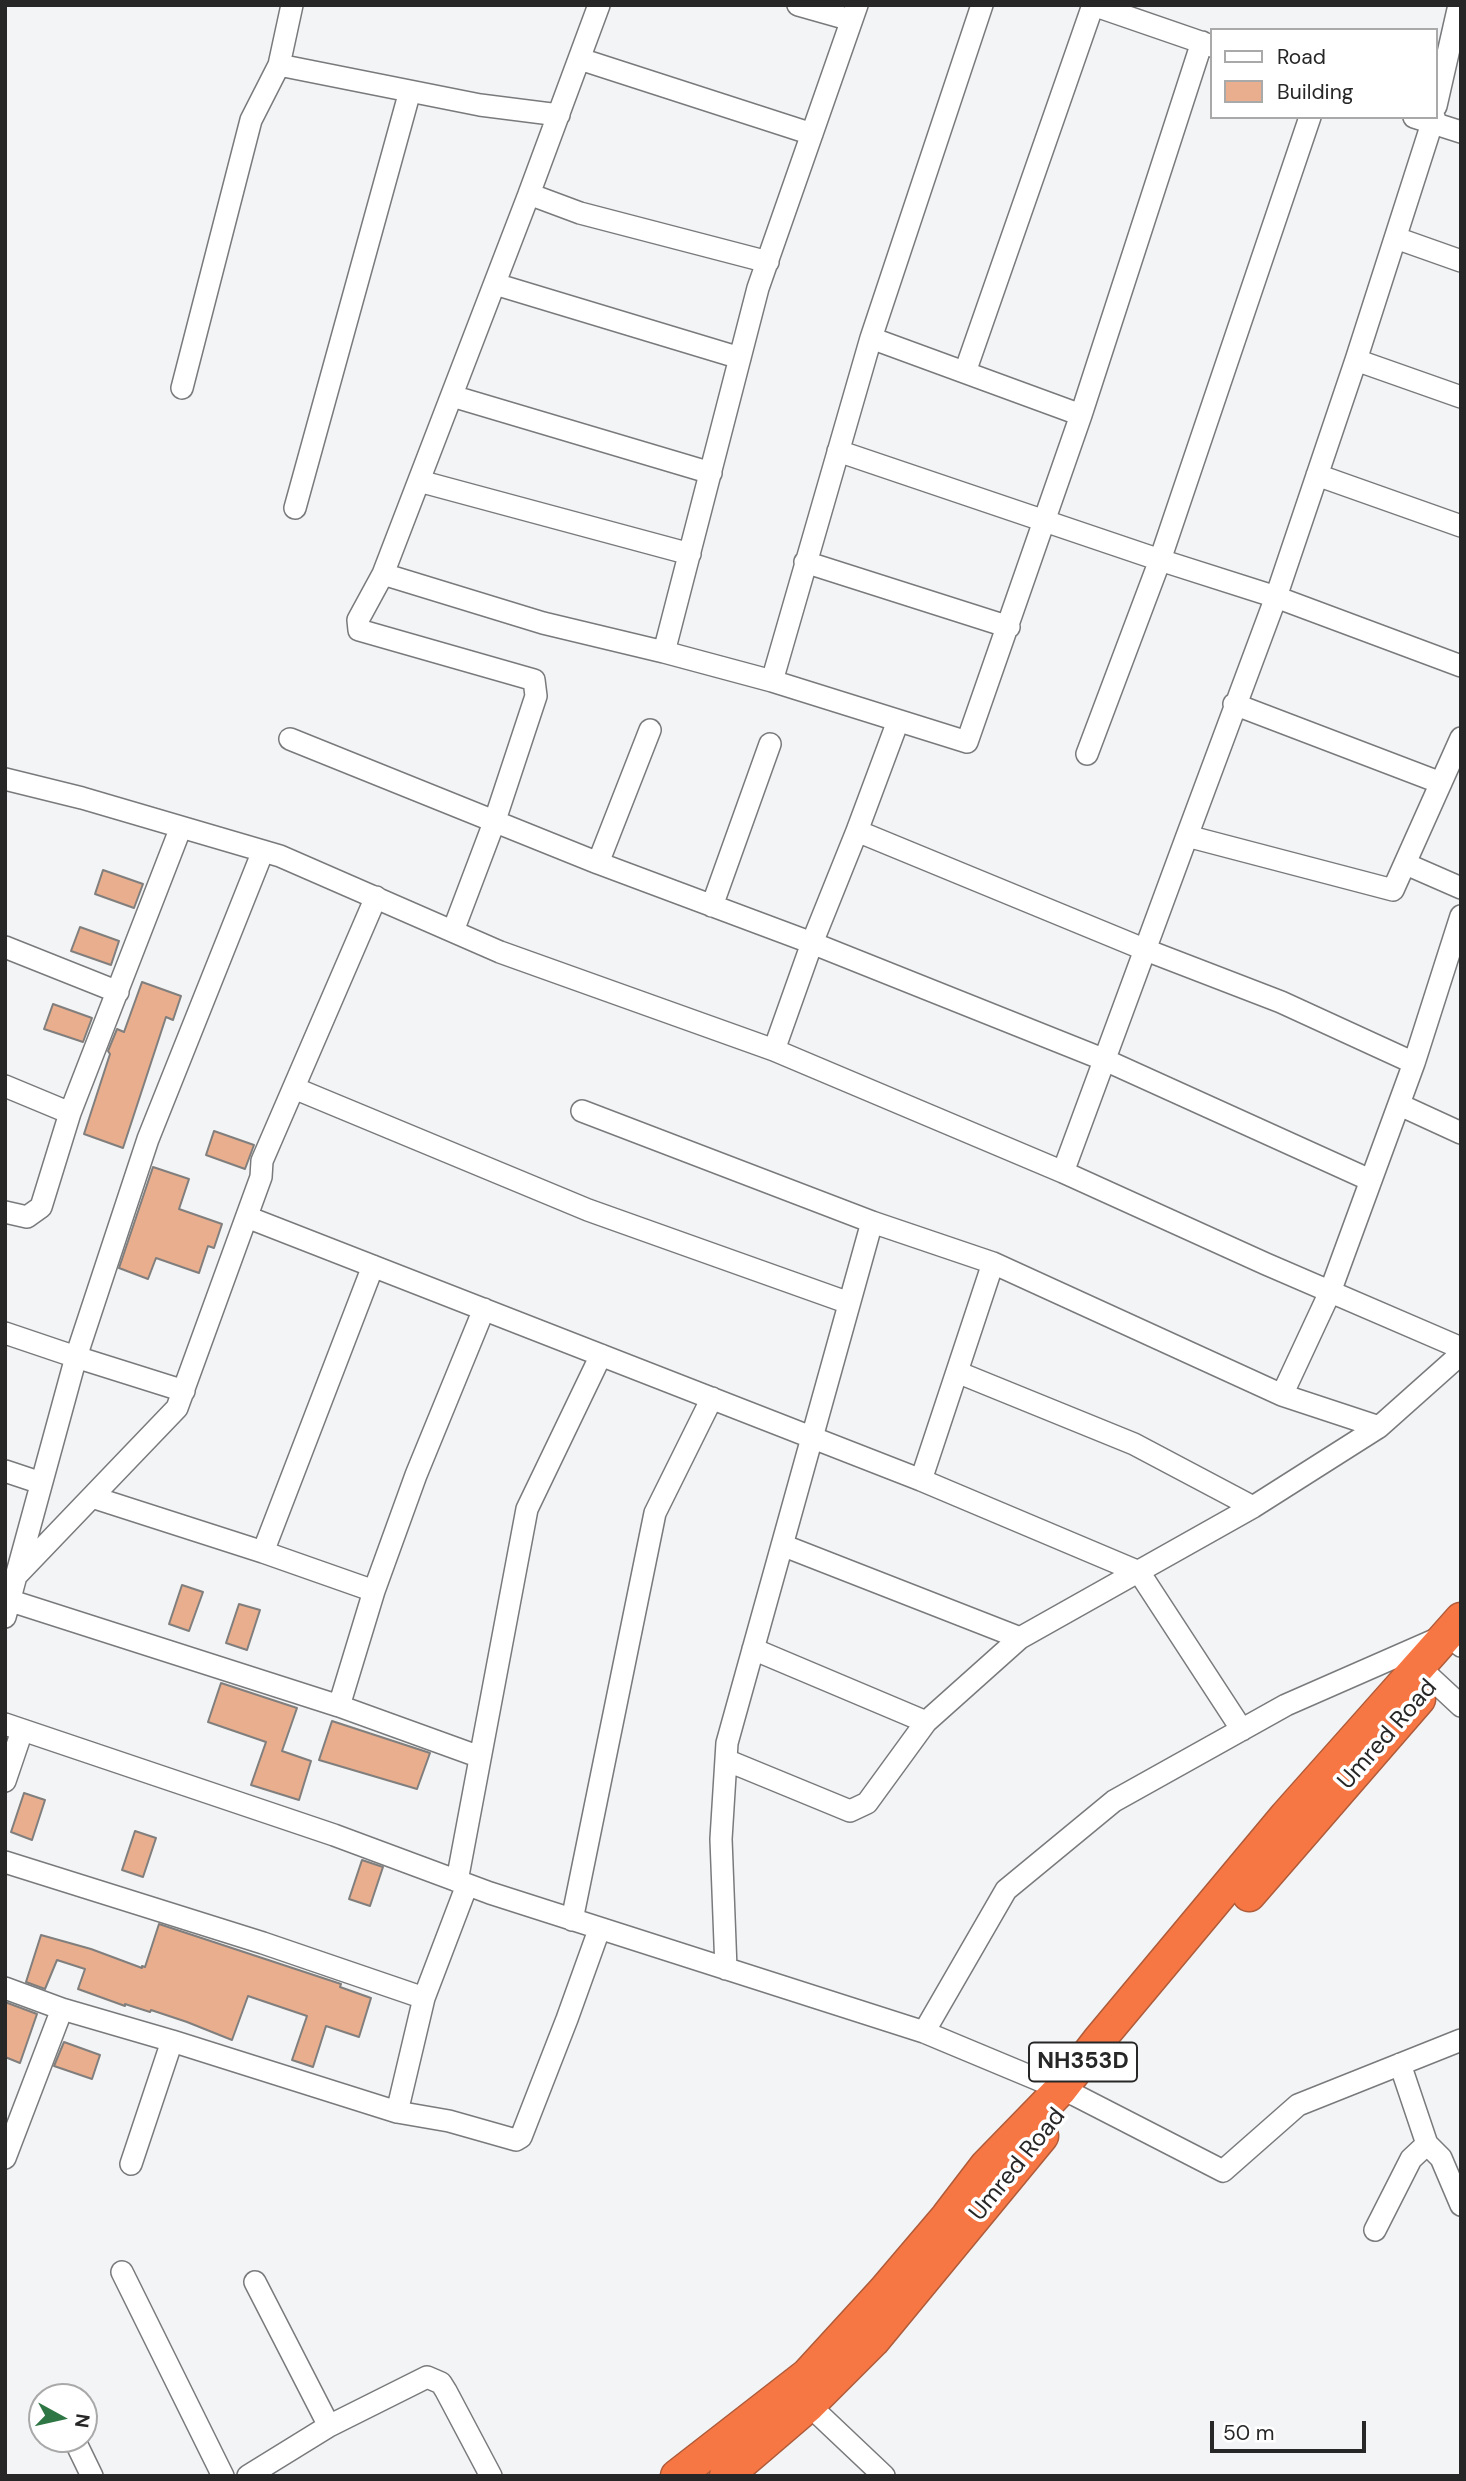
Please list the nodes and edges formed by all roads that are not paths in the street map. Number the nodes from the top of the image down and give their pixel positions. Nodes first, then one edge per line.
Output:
1 (292, 5) edge
2 (599, 5) edge
3 (798, 5) edge
4 (982, 5) edge
5 (1093, 5) edge
6 (1460, 5) edge
7 (854, 13) edge
8 (1207, 44) edge
9 (580, 58) junction
10 (279, 65) junction
11 (1438, 84) edge
12 (410, 91) junction
13 (559, 115) junction
14 (1309, 119) edge
15 (1428, 119) edge
16 (1435, 119) edge
17 (1461, 132) edge
18 (812, 134) junction
19 (529, 194) junction
20 (1396, 238) junction
21 (1461, 261) edge
22 (768, 262) junction
23 (495, 284) junction
24 (871, 338) junction
25 (740, 359) junction
26 (1356, 360) junction
27 (965, 372) junction
28 (182, 388) dead end
29 (452, 396) junction
30 (1461, 397) edge
31 (1081, 415) junction
32 (838, 451) junction
33 (711, 473) junction
34 (1317, 475) junction
35 (419, 481) junction
36 (295, 508) dead end
37 (1044, 520) junction
38 (1461, 526) edge
39 (690, 554) junction
40 (1160, 560) junction
41 (805, 562) junction
42 (383, 574) junction
43 (1276, 597) junction
44 (1009, 627) junction
45 (664, 652) junction
46 (1461, 666) edge
47 (772, 681) junction
48 (1234, 704) junction
49 (898, 721) junction
50 (650, 730) dead end
51 (1461, 738) edge
52 (290, 739) dead end
53 (770, 744) dead end
54 (1087, 754) dead end
55 (5, 779) edge
56 (1441, 783) junction
57 (495, 820) junction
58 (181, 827) junction
59 (857, 831) junction
60 (1187, 836) junction
61 (263, 850) junction
62 (598, 863) junction
63 (1406, 864) junction
64 (1461, 888) edge
65 (376, 897) junction
66 (712, 906) junction
67 (1461, 916) edge
68 (453, 931) junction
69 (812, 943) junction
70 (5, 947) edge
71 (1146, 950) junction
72 (118, 992) junction
73 (774, 1050) junction
74 (1105, 1060) junction
75 (1414, 1063) junction
76 (5, 1086) edge
77 (294, 1088) junction
78 (1400, 1105) junction
79 (582, 1111) dead end
80 (70, 1113) junction
81 (1461, 1133) edge
82 (1063, 1172) junction
83 (1370, 1180) junction
84 (5, 1212) edge
85 (247, 1217) junction
86 (872, 1222) junction
87 (993, 1264) junction
88 (373, 1266) junction
89 (1329, 1292) junction
90 (849, 1303) junction
91 (484, 1309) junction
92 (5, 1333) edge
93 (1461, 1348) edge
94 (1461, 1354) edge
95 (601, 1355) junction
96 (76, 1357) junction
97 (957, 1372) junction
98 (184, 1391) junction
99 (1282, 1395) junction
100 (712, 1398) junction
101 (1379, 1427) junction
102 (812, 1438) junction
103 (5, 1471) edge
104 (921, 1480) junction
105 (41, 1483) junction
106 (92, 1497) junction
107 (1253, 1507) junction
108 (782, 1545) junction
109 (263, 1552) junction
110 (1139, 1572) junction
111 (16, 1576) junction
112 (374, 1591) junction
113 (7, 1605) edge
114 (1458, 1637) edge
115 (1020, 1638) junction
116 (753, 1649) junction
117 (1427, 1675) junction
118 (339, 1706) junction
119 (1461, 1706) edge
120 (926, 1722) junction
121 (14, 1728) edge
122 (1242, 1730) junction
123 (480, 1757) junction
124 (726, 1760) junction
125 (5, 1781) edge
126 (5, 1862) edge
127 (462, 1883) junction
128 (572, 1920) junction
129 (599, 1930) junction
130 (726, 1969) junction
131 (5, 1988) edge
132 (424, 1998) junction
133 (62, 2009) junction
134 (924, 2032) junction
135 (1461, 2040) edge
136 (172, 2041) junction
137 (1400, 2064) junction
138 (1068, 2092) junction
139 (397, 2112) junction
140 (1427, 2144) junction
141 (5, 2158) edge
142 (131, 2164) dead end
143 (1461, 2205) edge
144 (1375, 2231) dead end
145 (122, 2272) dead end
146 (255, 2282) dead end
147 (809, 2405) junction
148 (329, 2426) junction
149 (81, 2453) edge
150 (92, 2476) edge
151 (223, 2476) edge
152 (248, 2476) edge
153 (491, 2476) edge
154 (677, 2476) edge
155 (726, 2476) edge
156 (884, 2476) edge

1 - 10 street
2 - 9 street
3 - 7 street
4 - 24 street
5 - 8 street
5 - 27 street
6 - 11 street
7 - 18 street
8 - 31 street
9 - 13 street
9 - 18 street
10 - 12 street
10 - 28 street
12 - 13 street
12 - 36 street
13 - 19 street
14 - 40 street
15 - 20 street
16 - 17 street
18 - 22 street
19 - 22 street
19 - 23 street
20 - 21 street
20 - 26 street
22 - 25 street
23 - 25 street
23 - 29 street
24 - 27 street
24 - 32 street
25 - 33 street
26 - 30 street
26 - 34 street
27 - 31 street
29 - 33 street
29 - 35 street
31 - 37 street
32 - 37 street
32 - 41 street
33 - 39 street
34 - 38 street
34 - 43 street
35 - 39 street
35 - 42 street
37 - 40 street
37 - 44 street
39 - 45 street
40 - 43 street
40 - 54 street
41 - 44 street
41 - 47 street
42 - 45 street
42 - 57 street
43 - 46 street
43 - 48 street
44 - 49 street
45 - 47 street
47 - 49 street
48 - 56 street
48 - 60 street
49 - 59 street
50 - 62 street
51 - 56 street
52 - 57 street
53 - 66 street
55 - 58 street
56 - 63 street
57 - 62 street
57 - 68 street
58 - 61 street
58 - 72 street
59 - 69 street
59 - 71 street
60 - 63 street
60 - 71 street
61 - 65 street
61 - 96 street
62 - 66 street
63 - 64 street
65 - 68 street
65 - 77 street
66 - 69 street
67 - 75 street
68 - 73 street
69 - 73 street
69 - 74 street
70 - 72 street
71 - 74 street
71 - 75 street
72 - 80 street
73 - 82 street
74 - 82 street
74 - 83 street
75 - 78 street
76 - 80 street
77 - 85 street
77 - 90 street
78 - 81 street
78 - 83 street
79 - 86 street
80 - 84 street
82 - 89 street
83 - 89 street
85 - 88 street
85 - 98 street
86 - 87 street
86 - 90 street
87 - 97 street
87 - 99 street
88 - 91 street
88 - 109 street
89 - 93 street
89 - 99 street
90 - 102 street
91 - 95 street
91 - 112 street
92 - 96 street
94 - 101 street
95 - 100 street
95 - 123 street
96 - 98 street
96 - 105 street
97 - 104 street
97 - 107 street
98 - 106 street
99 - 101 street
100 - 102 street
100 - 128 street
101 - 107 street
102 - 104 street
102 - 108 street
103 - 105 street
104 - 110 street
105 - 111 street
106 - 109 street
106 - 111 street
107 - 110 street
108 - 115 street
108 - 116 street
109 - 112 street
110 - 115 street
110 - 122 street
111 - 113 street
112 - 118 street
113 - 118 street
114 - 117 highway, NH353D
114 - 122 street
115 - 120 street
116 - 120 street
116 - 124 street
117 - 119 street
117 - 138 highway, NH353D
118 - 123 street
120 - 124 street
121 - 125 street
121 - 127 street
122 - 134 street
123 - 127 street
124 - 130 street
126 - 132 street
127 - 128 street
127 - 132 street
128 - 129 street
129 - 130 street
129 - 139 street
130 - 134 street
131 - 133 street
132 - 139 street
133 - 136 street
133 - 141 street
134 - 138 street
135 - 137 street
136 - 139 street
136 - 142 street
137 - 138 street
137 - 140 street
138 - 147 highway, Umred Road / NH353D
138 - 154 highway, NH353D
140 - 143 street
140 - 144 street
145 - 151 street
146 - 148 street
147 - 155 highway, Umred Road / NH353D
147 - 156 street
148 - 152 street
148 - 153 street
149 - 150 street

